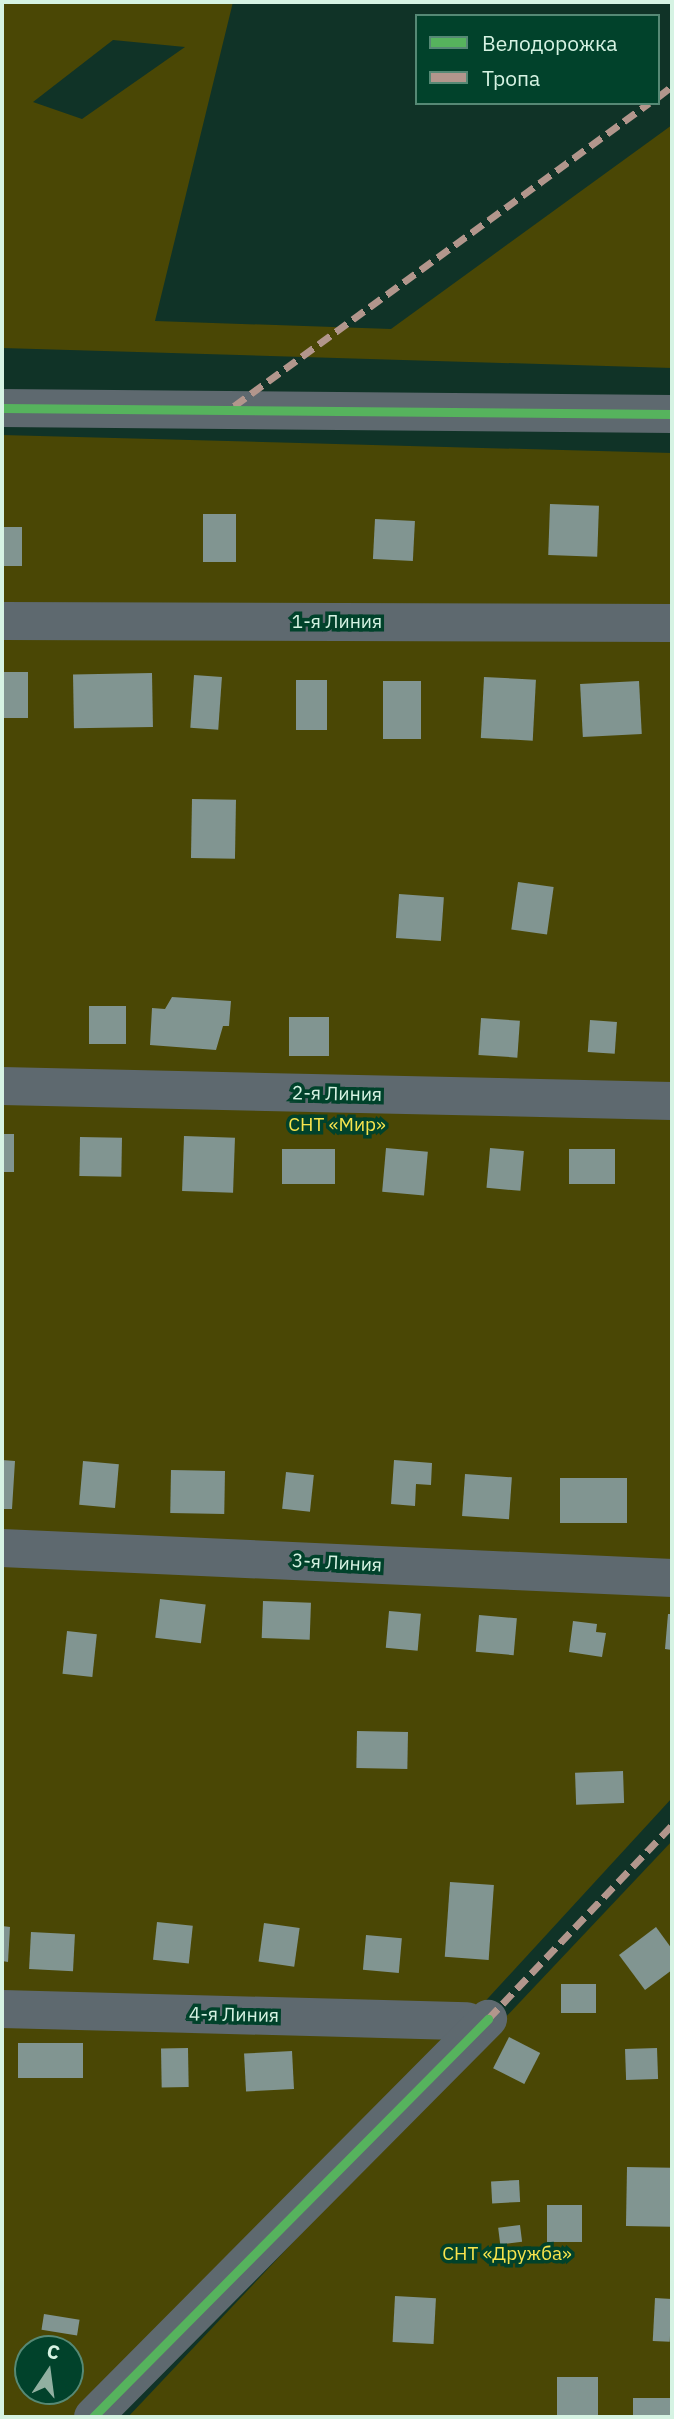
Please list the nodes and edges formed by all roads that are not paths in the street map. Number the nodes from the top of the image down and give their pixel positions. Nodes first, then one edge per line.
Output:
1 (2, 408) edge
2 (672, 414) edge
3 (2, 621) edge
4 (672, 623) edge
5 (2, 1086) edge
6 (672, 1101) edge
7 (2, 1548) edge
8 (672, 1577) edge
9 (2, 2009) edge
10 (93, 2417) edge

1 - 2 street
3 - 4 street, 1-я Линия
5 - 6 street, 2-я Линия
7 - 8 street, 3-я Линия
9 - 10 street, 4-я Линия

